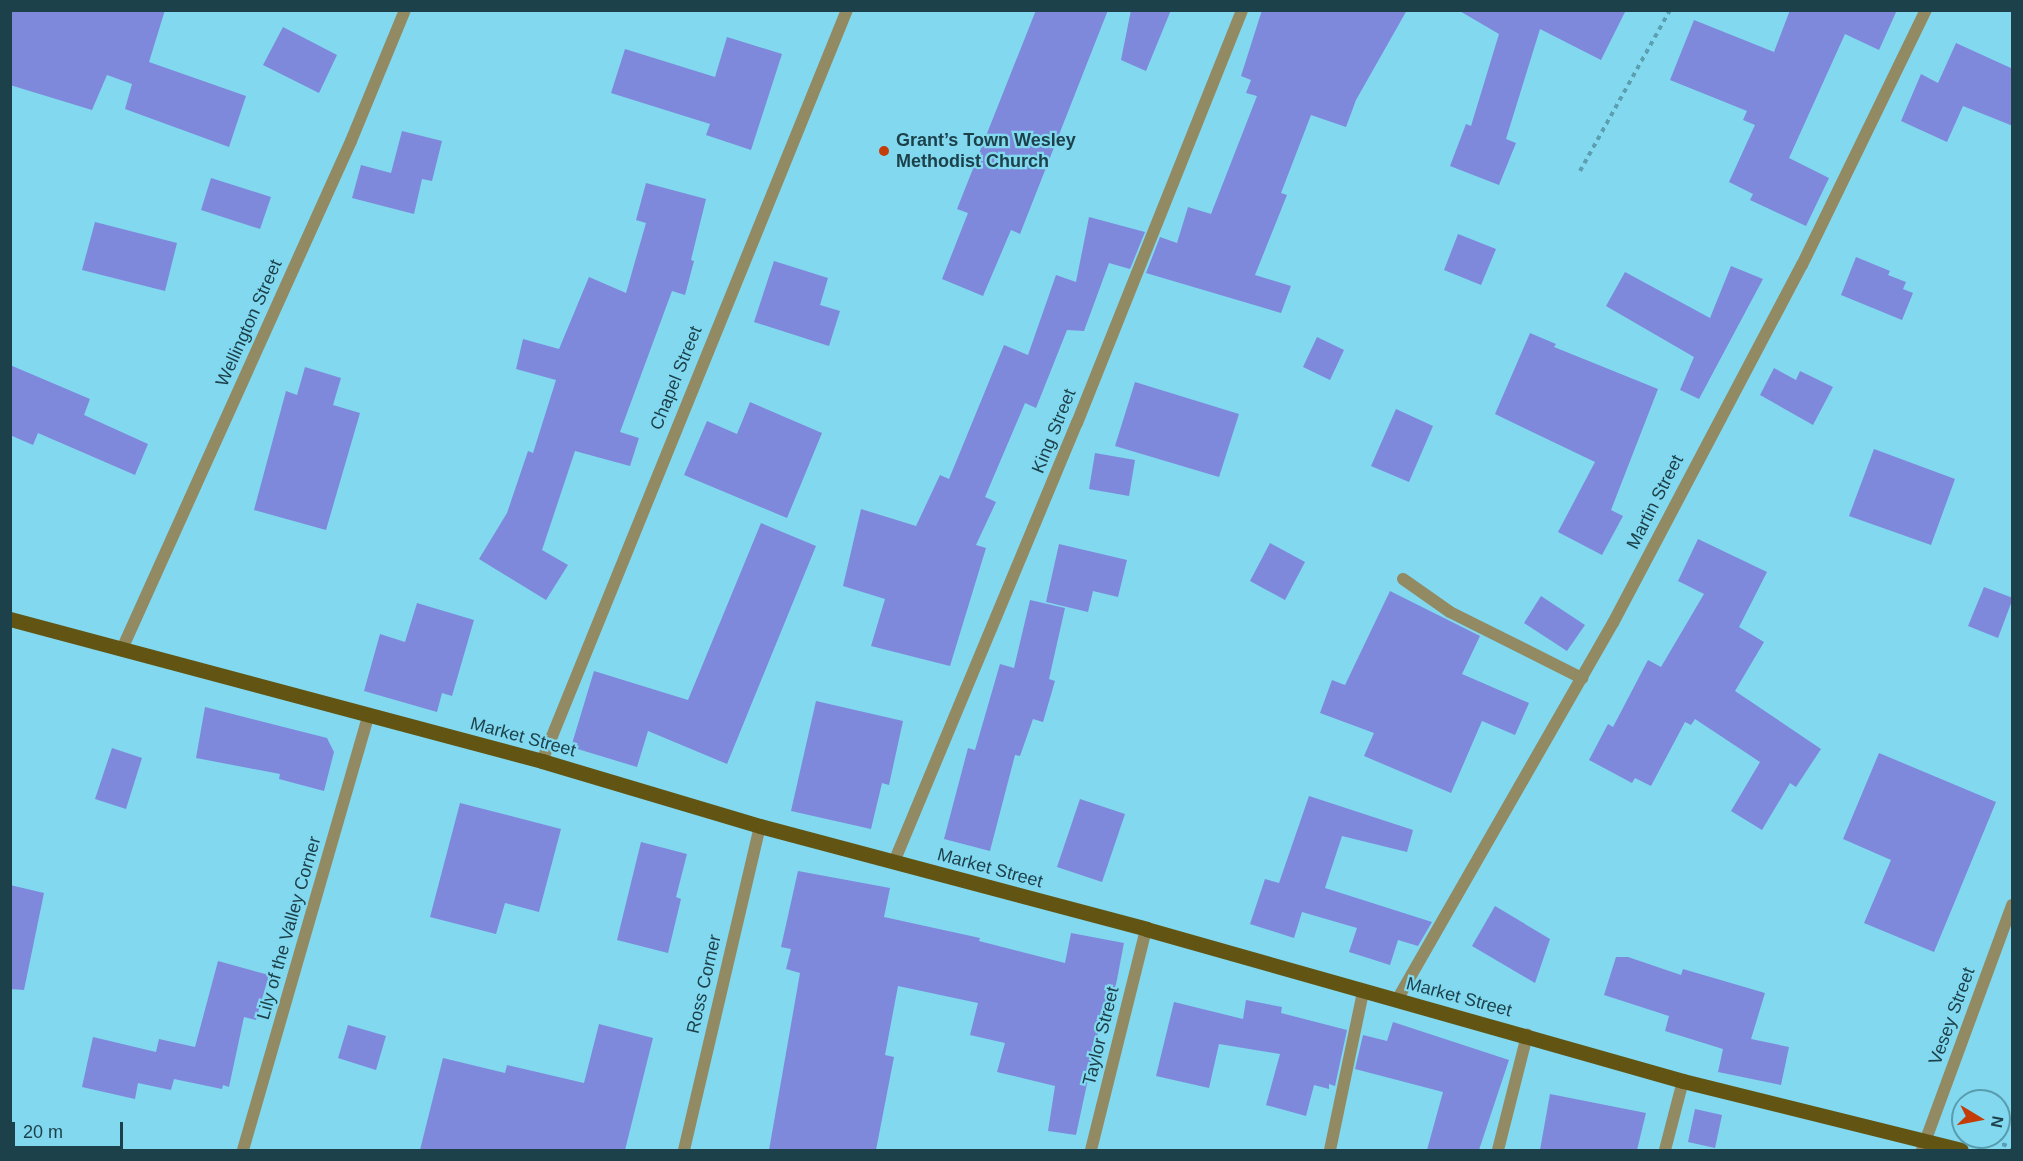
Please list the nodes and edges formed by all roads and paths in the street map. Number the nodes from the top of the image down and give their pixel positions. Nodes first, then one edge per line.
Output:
1 (405, 10) edge
2 (847, 10) edge
3 (1242, 10) edge
4 (1670, 10) edge
5 (1926, 10) edge
6 (1580, 171) dead end
7 (1403, 579) dead end
8 (10, 619) edge
9 (122, 649) junction
10 (1582, 678) junction
11 (368, 716) junction
12 (542, 761) junction
13 (760, 826) junction
14 (894, 862) junction
15 (2013, 905) edge
16 (1146, 929) junction
17 (1363, 992) junction
18 (1396, 1000) junction
19 (1527, 1035) junction
20 (1683, 1081) junction
21 (1924, 1145) edge
22 (243, 1150) edge
23 (684, 1150) edge
24 (1091, 1150) edge
25 (1330, 1150) edge
26 (1498, 1150) edge
27 (1665, 1150) edge
28 (1961, 1150) edge

1 - 9 street, Wellington Street
2 - 12 street, Chapel Street
3 - 14 street, King Street
4 - 6 path
5 - 10 street, Martin Street
7 - 10 street
8 - 9 main road, Market Street
9 - 11 main road, Market Street
10 - 18 street, Martin Street
11 - 12 main road, Market Street
11 - 22 street, Lily of the Valley Corner
12 - 13 main road, Market Street
13 - 14 main road, Market Street
13 - 23 street, Ross Corner
14 - 16 main road, Market Street
15 - 21 street, Vesey Street
16 - 17 main road, Market Street
16 - 24 street, Taylor Street
17 - 18 main road, Market Street
17 - 25 street
18 - 19 main road, Market Street
19 - 20 main road, Market Street
19 - 26 street
20 - 21 main road, Market Street
20 - 27 street
21 - 28 main road, Market Street

